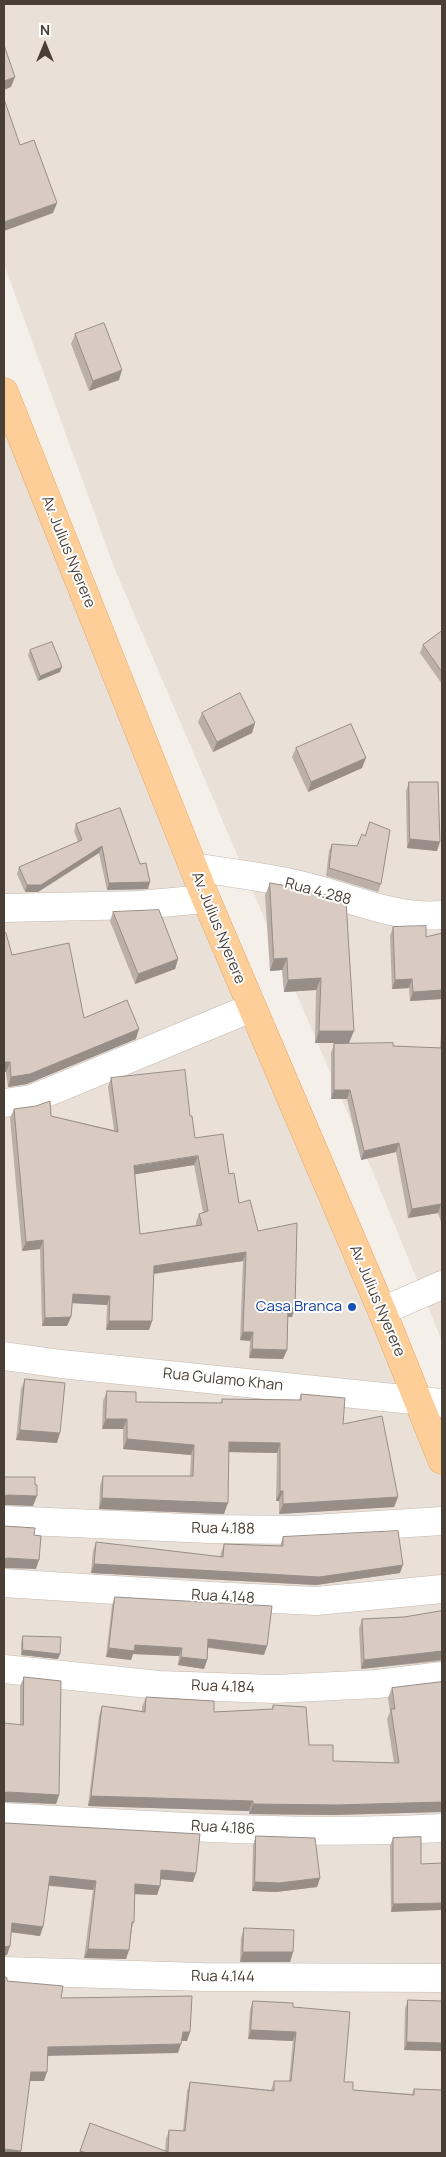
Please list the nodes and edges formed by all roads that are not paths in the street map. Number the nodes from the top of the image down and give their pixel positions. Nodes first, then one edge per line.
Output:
1 (4, 392) edge
2 (193, 867) junction
3 (206, 899) junction
4 (4, 908) edge
5 (442, 915) edge
6 (251, 1008) junction
7 (4, 1103) edge
8 (442, 1285) edge
9 (382, 1311) junction
10 (4, 1356) edge
11 (431, 1401) edge
12 (442, 1460) edge
13 (4, 1520) edge
14 (442, 1521) edge
15 (4, 1583) edge
16 (442, 1589) edge
17 (4, 1670) edge
18 (442, 1676) edge
19 (4, 1817) edge
20 (442, 1828) edge
21 (4, 1970) edge
22 (442, 1978) edge

1 - 2 main road, Av. Julius Nyerere
2 - 3 main road, Av. Julius Nyerere
2 - 5 street, Rua 4.288
3 - 4 street
3 - 6 main road, Av. Julius Nyerere
6 - 7 street
6 - 9 main road, Av. Julius Nyerere
8 - 9 street
9 - 11 main road, Av. Julius Nyerere
10 - 11 street, Rua Gulamo Khan
11 - 12 main road, Av. Julius Nyerere
13 - 14 street, Rua 4.188
15 - 16 street, Rua 4.148
17 - 18 street, Rua 4.184
19 - 20 street, Rua 4.186
21 - 22 street, Rua 4.144

